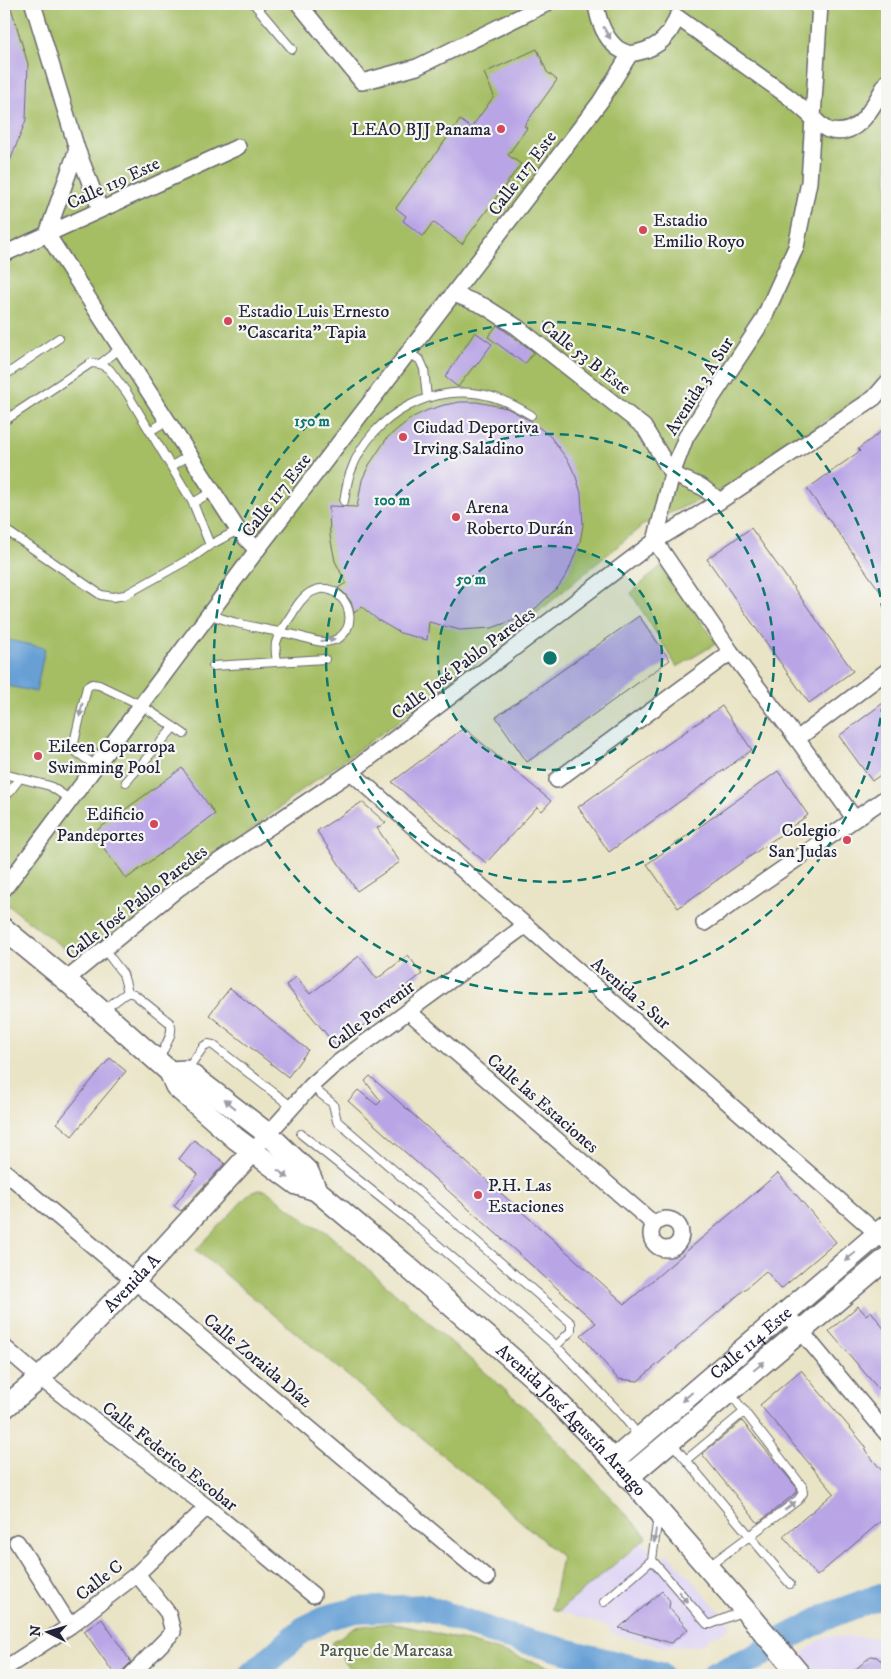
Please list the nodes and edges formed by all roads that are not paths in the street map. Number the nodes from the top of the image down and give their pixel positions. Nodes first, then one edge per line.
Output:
1 (33, 4) edge
2 (254, 4) edge
3 (298, 4) edge
4 (546, 4) edge
5 (596, 4) edge
6 (820, 4) edge
7 (675, 10) edge
8 (292, 49) dead end
9 (630, 54) junction
10 (887, 82) edge
11 (813, 118) junction
12 (238, 147) dead end
13 (77, 149) junction
14 (100, 209) junction
15 (47, 234) junction
16 (4, 254) edge
17 (454, 294) junction
18 (59, 338) dead end
19 (121, 348) junction
20 (409, 353) junction
21 (100, 364) junction
22 (4, 376) edge
23 (144, 383) junction
24 (887, 383) edge
25 (127, 393) junction
26 (427, 398) junction
27 (531, 415) dead end
28 (168, 420) junction
29 (4, 421) edge
30 (150, 431) junction
31 (190, 455) junction
32 (172, 466) junction
33 (672, 474) junction
34 (213, 490) junction
35 (344, 500) dead end
36 (720, 501) junction
37 (193, 503) junction
38 (4, 529) edge
39 (238, 530) junction
40 (655, 541) junction
41 (210, 545) junction
42 (257, 550) junction
43 (209, 614) junction
44 (281, 633) junction
45 (731, 652) junction
46 (325, 659) dead end
47 (277, 662) junction
48 (213, 666) dead end
49 (887, 671) edge
50 (141, 705) junction
51 (174, 727) junction
52 (184, 734) dead end
53 (797, 739) junction
54 (96, 766) junction
55 (351, 772) junction
56 (4, 774) edge
57 (20, 778) junction
58 (557, 780) dead end
59 (126, 782) dead end
60 (887, 797) edge
61 (4, 799) edge
62 (71, 800) junction
63 (854, 818) junction
64 (4, 889) edge
65 (704, 923) dead end
66 (526, 925) junction
67 (4, 929) edge
68 (104, 949) junction
69 (66, 980) junction
70 (128, 992) junction
71 (408, 1011) junction
72 (101, 1012) junction
73 (171, 1068) junction
74 (311, 1086) junction
75 (292, 1107) junction
76 (268, 1134) junction
77 (301, 1134) dead end
78 (252, 1152) junction
79 (4, 1171) edge
80 (316, 1190) junction
81 (654, 1224) dead end
82 (884, 1234) edge
83 (887, 1258) edge
84 (135, 1280) junction
85 (785, 1312) junction
86 (801, 1331) junction
87 (556, 1346) junction
88 (4, 1347) edge
89 (40, 1378) junction
90 (729, 1391) junction
91 (4, 1408) edge
92 (745, 1411) junction
93 (887, 1434) edge
94 (640, 1437) junction
95 (670, 1441) junction
96 (614, 1460) junction
97 (686, 1460) junction
98 (628, 1476) junction
99 (207, 1507) junction
100 (659, 1511) junction
101 (751, 1535) junction
102 (17, 1542) dead end
103 (652, 1560) junction
104 (708, 1567) junction
105 (137, 1574) junction
106 (488, 1578) dead end
107 (790, 1584) dead end
108 (313, 1595) dead end
109 (604, 1602) dead end
110 (749, 1614) junction
111 (70, 1626) junction
112 (4, 1669) edge
113 (796, 1671) edge
114 (131, 1675) edge

1 - 13 street
2 - 8 lane
3 - 4 street
5 -> 9 street
6 - 11 street, Avenida 3 A Sur
7 - 9 street
7 - 11 street
9 - 17 street, Calle 117 Este
10 - 11 street
11 - 33 street, Avenida 3 A Sur
12 - 14 street, Calle 119 Este
13 - 14 street
13 - 15 street
14 - 15 street, Calle 119 Este
15 - 16 street, Calle 119 Este
15 - 19 street
17 - 20 street, Calle 117 Este
17 - 33 street, Calle 53 B Este
18 - 22 lane
19 - 21 lane
19 - 23 street
20 - 26 lane
20 - 42 street, Calle 117 Este
21 - 25 lane
21 - 29 lane
23 - 25 lane
23 - 28 street
24 - 36 street, Calle José Pablo Paredes
25 - 30 lane
26 - 27 lane
26 - 35 lane
28 - 30 lane
28 - 31 street
30 - 32 lane
31 - 32 lane
31 - 34 street
32 - 37 lane
33 - 36 street
33 - 40 street, Avenida 3 A Sur
34 - 37 lane
34 - 39 street
36 - 40 street, Calle José Pablo Paredes
37 - 41 lane
38 - 41 lane
39 - 41 lane
39 - 42 street
40 - 45 street
40 - 55 street, Calle José Pablo Paredes
42 - 43 street, Calle 117 Este
43 - 44 lane
43 - 50 street, Calle 117 Este
44 -> 44 lane
44 - 47 lane
45 - 53 street
45 - 58 street
46 - 47 lane
47 - 48 lane
49 - 53 street
50 - 51 lane
50 - 54 street, Calle 117 Este
50 -> 54 lane
51 - 52 lane
51 - 59 lane
53 - 63 street
54 - 62 street, Calle 117 Este
55 - 66 street, Avenida 2 Sur
55 - 68 street, Calle José Pablo Paredes
56 - 57 lane
57 - 61 lane
57 - 62 lane
60 - 63 street
62 - 64 street, Calle 117 Este
63 - 65 street
66 - 71 street, Calle Porvenir
66 - 82 street, Avenida 2 Sur
67 - 69 main road, Avenida José Agustín Arango
68 - 69 street, Calle José Pablo Paredes
68 - 70 lane
69 - 72 main road, Avenida José Agustín Arango
70 - 72 lane
70 - 73 lane
71 - 74 street, Calle Porvenir
71 - 81 street, Calle las Estaciones
72 - 73 main road, Avenida José Agustín Arango
73 - 75 lane
76 -> 73 main road, Avenida José Agustín Arango
73 - 78 main road, Avenida José Agustín Arango
74 - 75 street, Calle Porvenir
74 - 87 lane
75 - 76 street, Calle Porvenir
76 - 78 street, Calle Porvenir
76 - 80 main road, Avenida José Agustín Arango
77 - 87 lane
78 -> 80 main road, Avenida José Agustín Arango
78 - 84 main road, Avenida A
79 - 84 street, Calle Zoraida Díaz
80 - 96 main road, Avenida José Agustín Arango
82 -> 85 main road, Calle 114 Este
83 - 86 main road, Calle 114 Este
84 - 89 main road, Avenida A
84 - 106 street, Calle Zoraida Díaz
85 - 86 street
85 -> 94 main road, Calle 114 Este
90 -> 86 main road, Calle 114 Este
86 - 93 street
87 - 94 lane
88 - 89 street, Calle Federico Escobar
89 - 91 main road, Avenida A
89 - 99 street, Calle Federico Escobar
90 - 92 lane
90 - 95 main road, Calle 114 Este
92 - 97 lane
101 -> 92 lane
94 - 96 main road, Calle 114 Este
95 - 97 lane
95 - 98 main road, Calle 114 Este
96 - 98 main road, Avenida José Agustín Arango
97 - 101 lane
98 - 100 main road, Avenida José Agustín Arango
99 - 105 street, Calle C
99 - 108 street, Calle Federico Escobar
100 -> 103 lane
100 - 104 main road, Avenida José Agustín Arango
101 - 104 lane
101 - 107 lane
102 - 111 street
103 - 109 lane
103 -> 110 lane
104 - 110 main road, Avenida José Agustín Arango
105 - 111 street, Calle C
105 - 114 street
110 - 113 main road, Avenida José Agustín Arango
111 - 112 street, Calle C

